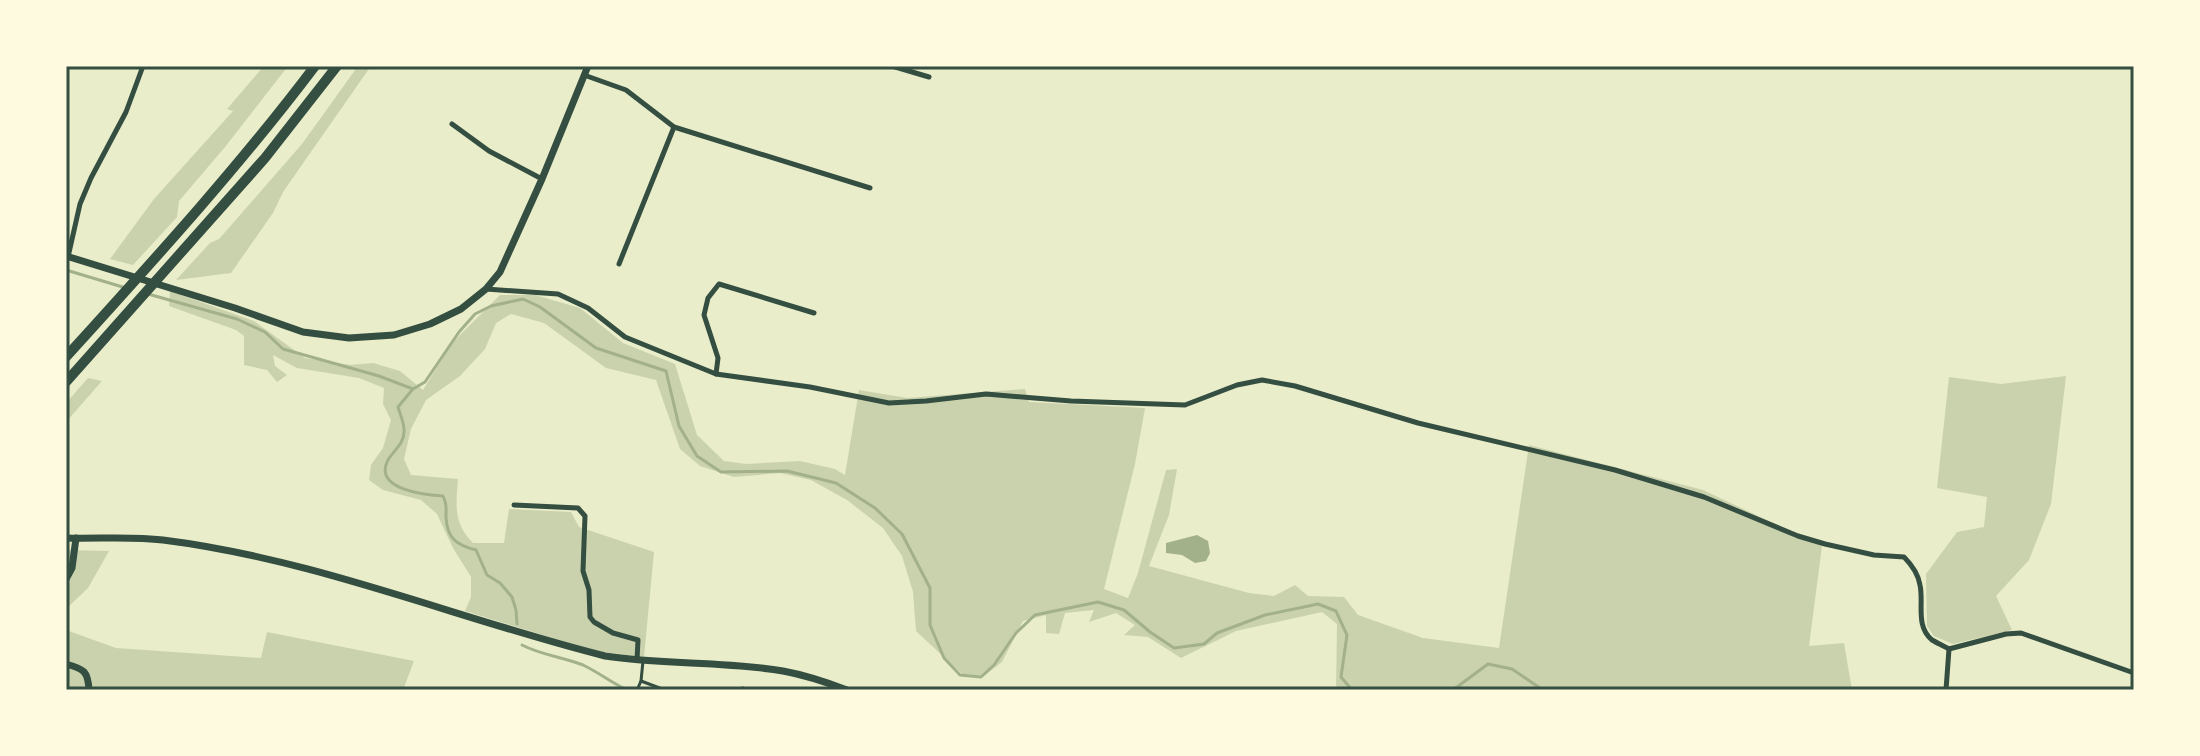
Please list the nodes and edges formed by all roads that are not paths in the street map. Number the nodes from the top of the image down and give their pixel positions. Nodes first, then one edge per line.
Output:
1 (143, 66) edge
2 (315, 66) edge
3 (337, 66) edge
4 (892, 66) edge
5 (911, 69) edge
6 (586, 70) edge
7 (929, 77) dead end
8 (452, 124) dead end
9 (674, 127) junction
10 (542, 179) junction
11 (870, 188) dead end
12 (67, 257) edge
13 (619, 264) dead end
14 (486, 289) junction
15 (814, 313) dead end
16 (66, 357) edge
17 (716, 374) junction
18 (66, 382) edge
19 (514, 505) dead end
20 (66, 538) edge
21 (76, 538) junction
22 (66, 579) edge
23 (1949, 649) junction
24 (640, 661) junction
25 (66, 664) edge
26 (2134, 673) edge
27 (641, 681) junction
28 (743, 689) edge
29 (89, 690) edge
30 (637, 690) edge
31 (665, 690) edge
32 (735, 690) edge
33 (847, 690) edge
34 (1946, 690) edge

1 - 12 street
2 - 16 highway
3 - 18 highway
4 - 5 street
5 - 7 street
6 - 9 street
6 - 10 main road
8 - 10 street
9 - 11 street
9 - 13 street
10 - 14 main road
12 - 14 main road
14 - 17 street
15 - 17 street
17 - 23 street
19 - 24 street
20 - 21 main road
21 - 22 main road
21 - 24 main road
23 - 26 street
23 - 34 street
24 - 27 lane
24 - 33 main road
25 - 29 main road
27 - 30 lane
27 - 31 lane
28 - 32 lane

